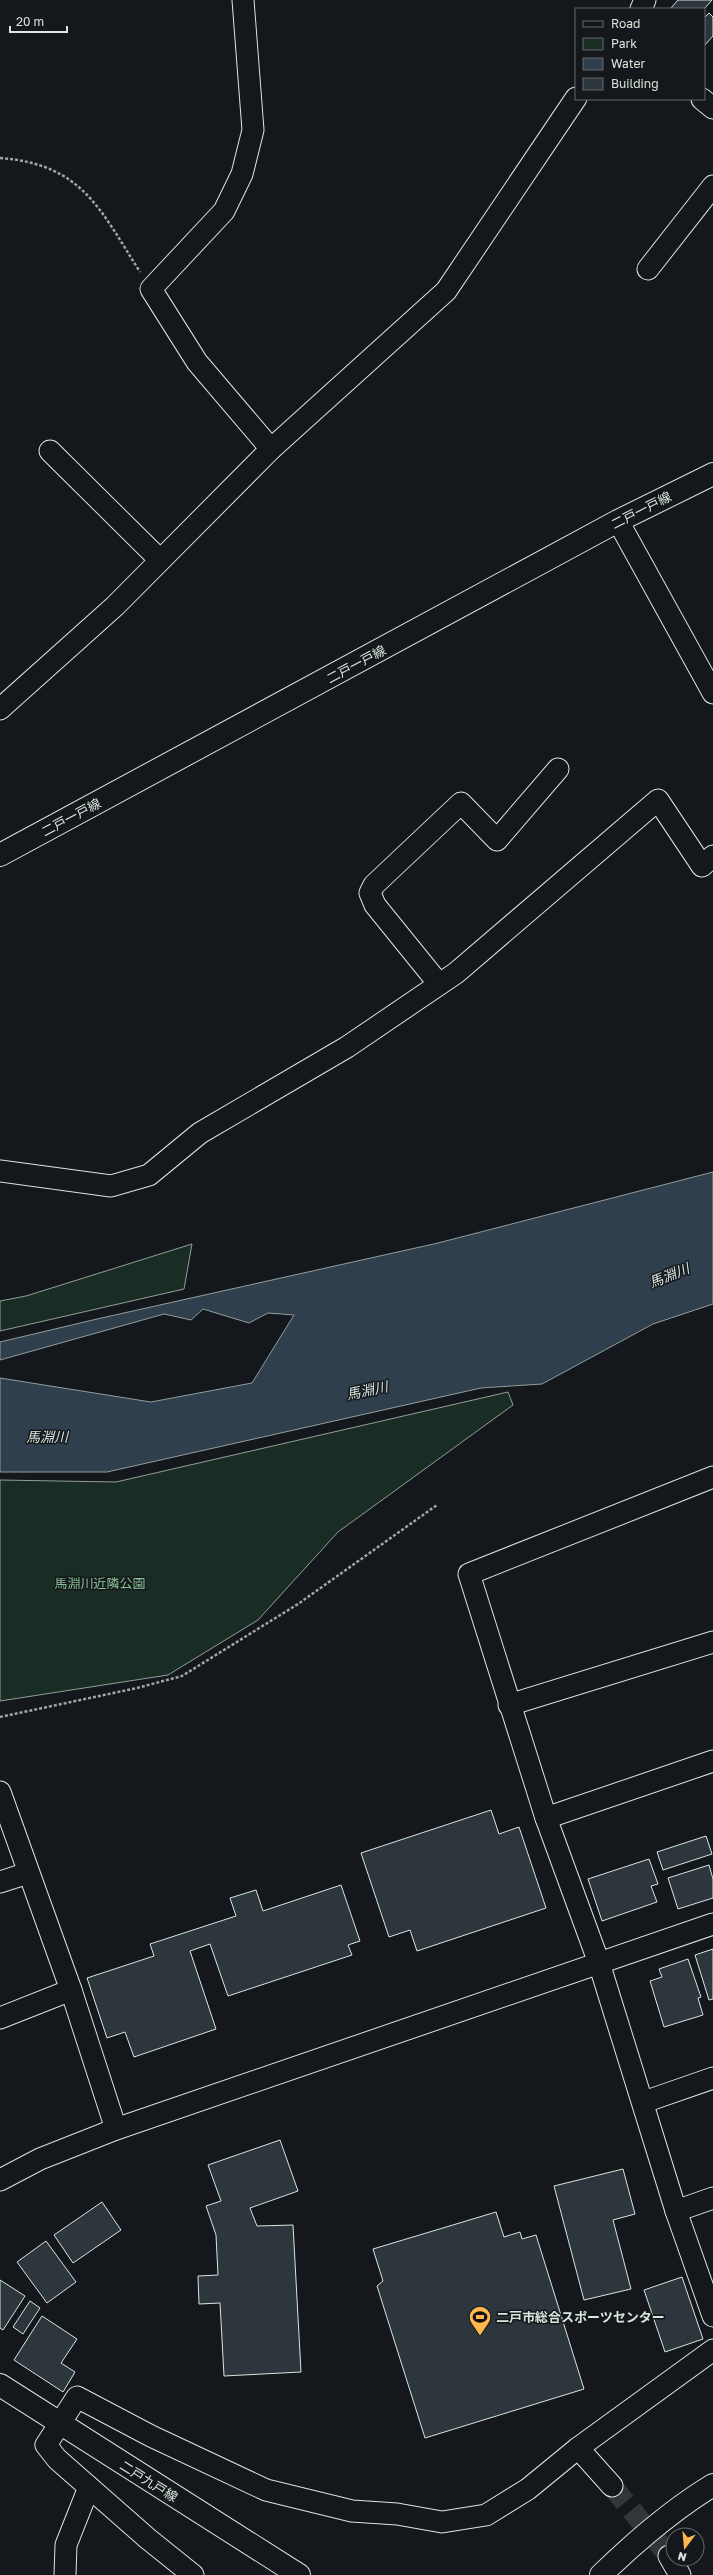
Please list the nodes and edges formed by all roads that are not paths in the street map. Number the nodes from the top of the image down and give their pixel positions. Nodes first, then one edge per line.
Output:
1 (243, 0) edge
2 (575, 99) edge
3 (703, 100) edge
4 (713, 108) edge
5 (713, 186) edge
6 (648, 268) dead end
7 (271, 449) junction
8 (50, 452) dead end
9 (713, 474) edge
10 (618, 522) junction
11 (160, 560) junction
12 (713, 693) edge
13 (0, 709) edge
14 (558, 769) dead end
15 (0, 855) edge
16 (713, 856) edge
17 (440, 984) junction
18 (0, 1171) edge
19 (713, 1477) edge
20 (713, 1642) edge
21 (509, 1705) junction
22 (713, 1761) edge
23 (0, 1792) edge
24 (546, 1818) junction
25 (28, 1872) junction
26 (0, 1882) edge
27 (713, 1924) edge
28 (599, 1963) junction
29 (71, 1990) junction
30 (0, 2018) edge
31 (713, 2078) edge
32 (644, 2102) junction
33 (116, 2129) junction
34 (0, 2180) edge
35 (713, 2198) edge
36 (676, 2211) junction
37 (713, 2316) edge
38 (713, 2350) edge
39 (0, 2385) edge
40 (59, 2424) junction
41 (578, 2448) junction
42 (713, 2485) edge
43 (612, 2486) tunnel mouth
44 (89, 2487) junction
45 (65, 2575) edge
46 (193, 2575) edge
47 (299, 2575) edge
48 (601, 2575) edge

1 - 7 street
2 - 7 street
3 - 4 street
5 - 6 street
7 - 11 street
8 - 11 street
9 - 10 main road, 二戸一戸線
10 - 12 street
10 - 15 main road, 二戸一戸線
11 - 13 street
14 - 17 street
16 - 17 street
17 - 18 street
19 - 21 street
20 - 21 street
21 - 24 street
22 - 24 street
23 - 25 street
24 - 28 street
25 - 26 street
25 - 29 street
27 - 28 street
28 - 32 street
28 - 33 street
29 - 30 street
29 - 33 street
31 - 32 street
32 - 36 street
33 - 34 street
35 - 36 street
36 - 37 street
38 - 41 street
39 - 40 main road, 二戸九戸線
40 - 41 street
40 - 44 street
40 - 47 main road, 二戸九戸線
41 - 43 street
42 - 48 main road
44 - 45 street
44 - 46 street

